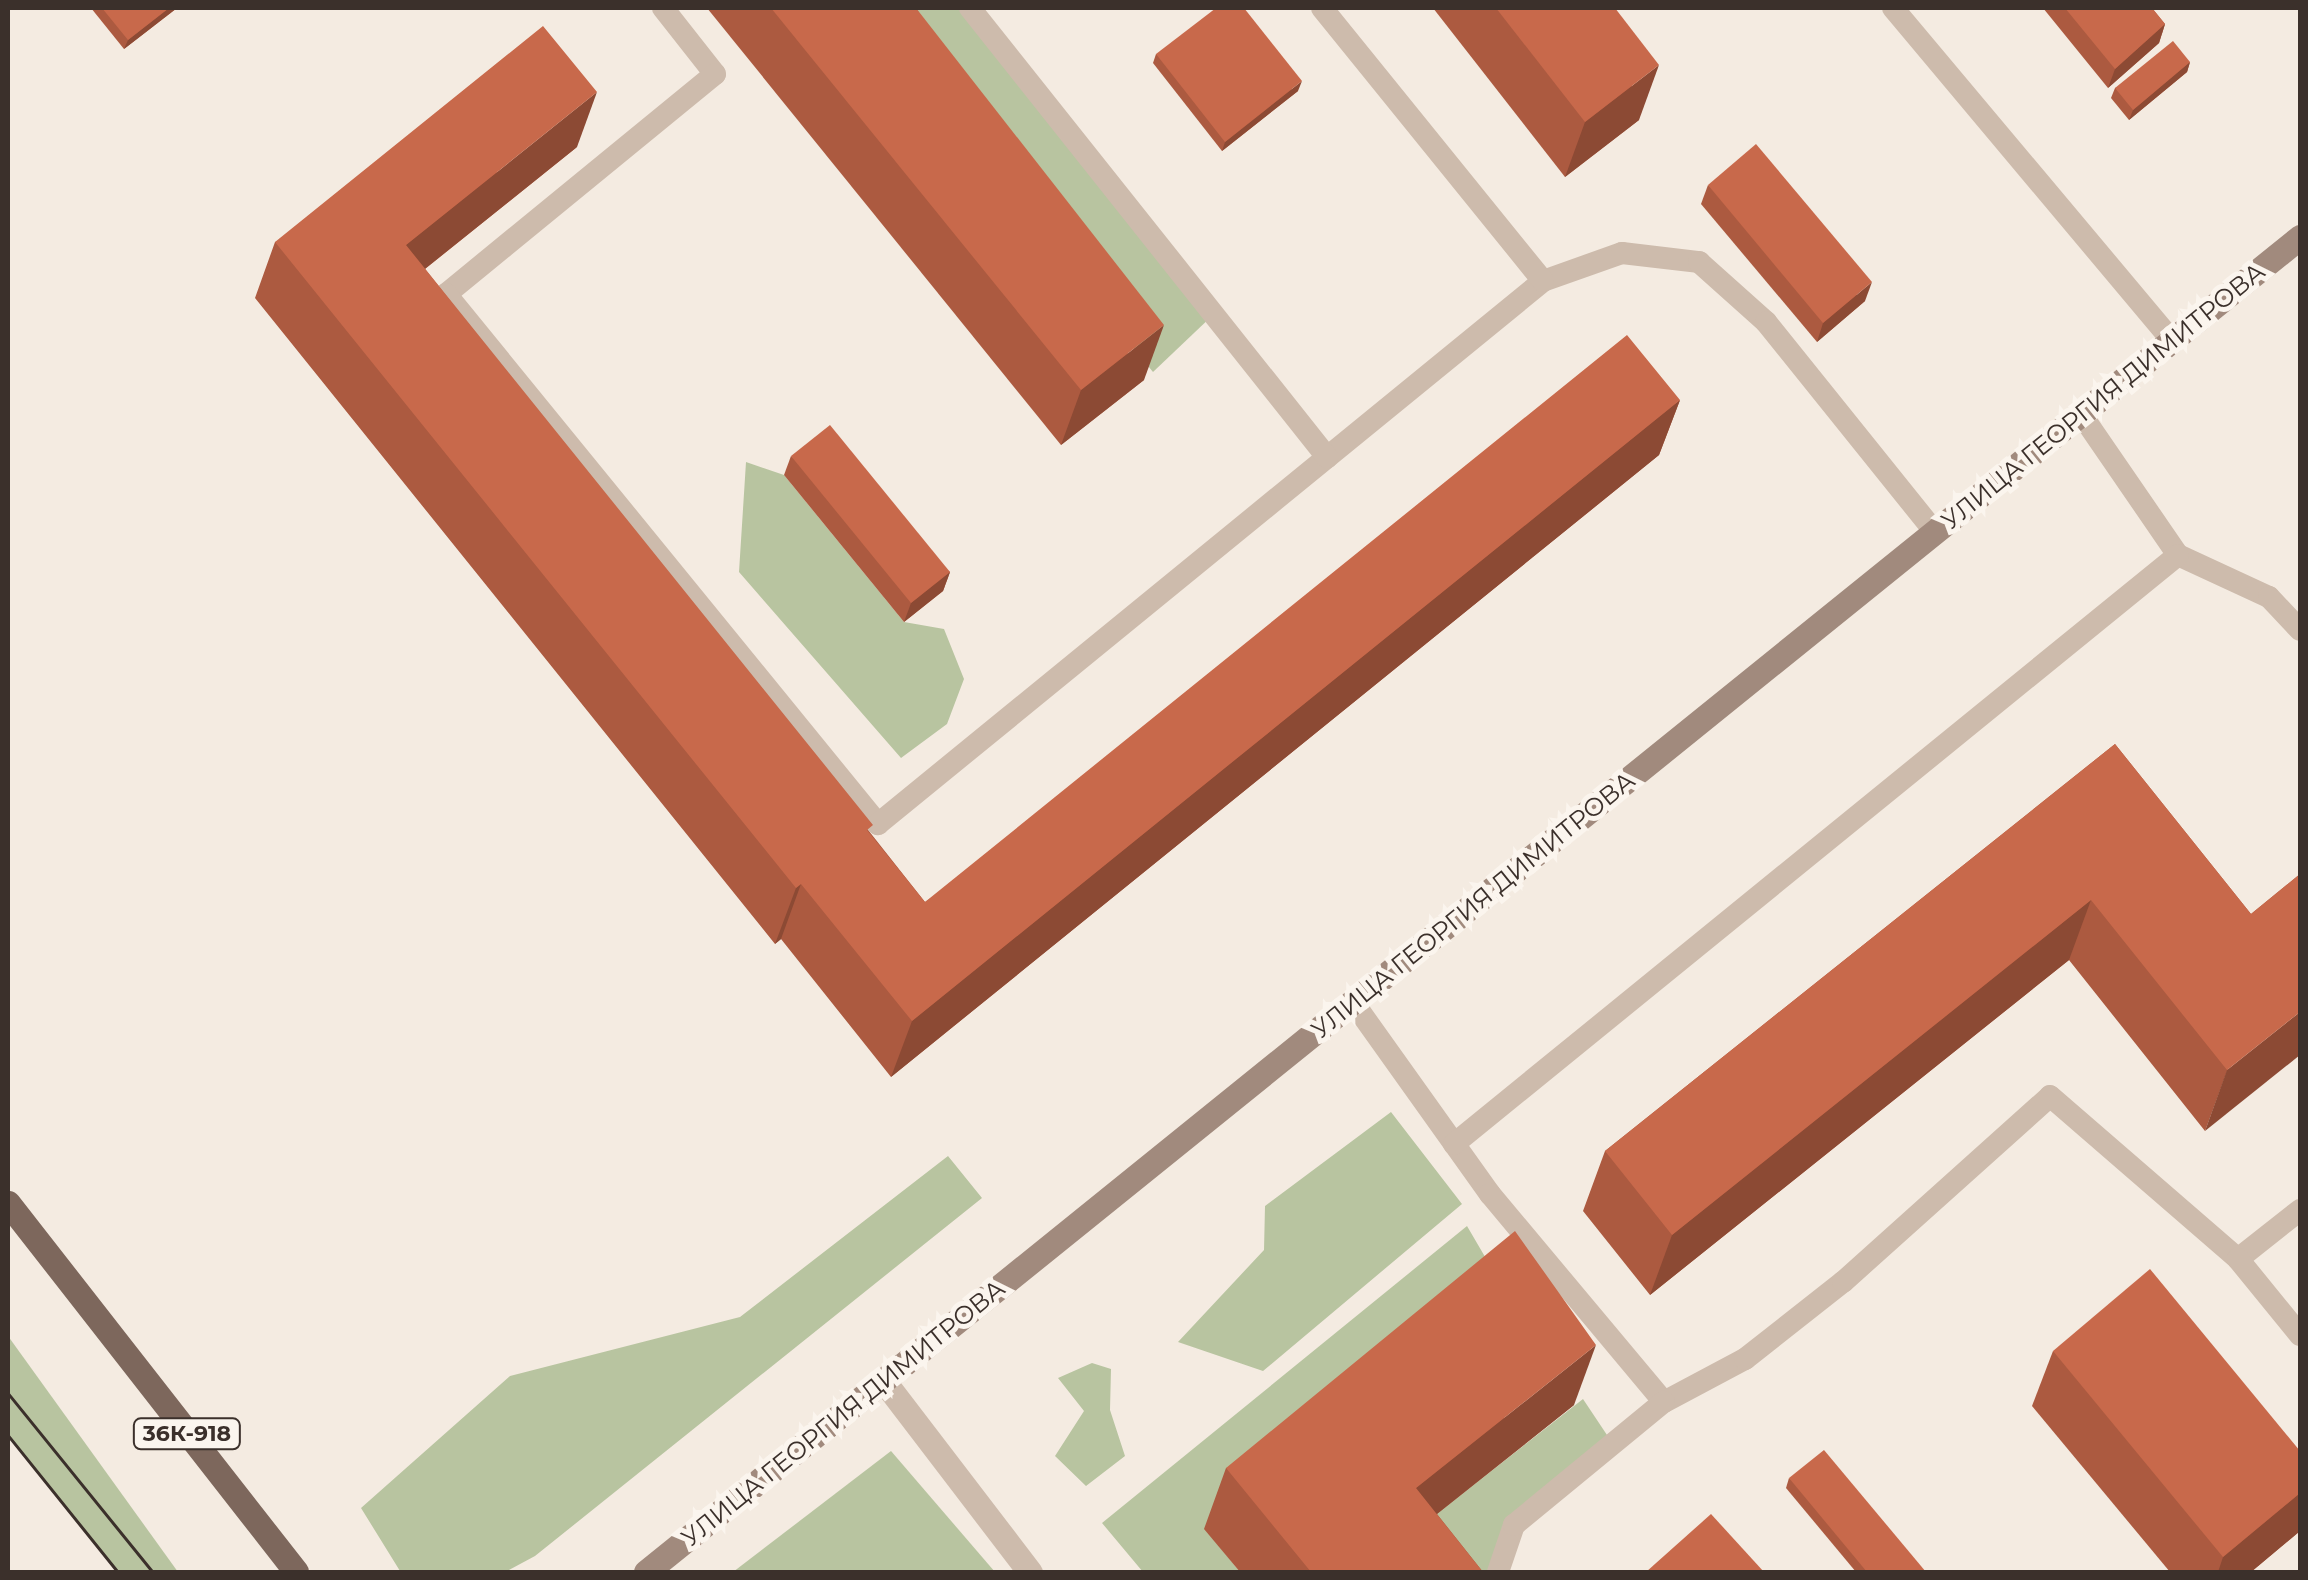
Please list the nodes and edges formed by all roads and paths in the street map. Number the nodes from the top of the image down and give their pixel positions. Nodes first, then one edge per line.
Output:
1 (663, 8) edge
2 (970, 8) edge
3 (1322, 8) edge
4 (1893, 8) edge
5 (2300, 237) edge
6 (1543, 281) junction
7 (2172, 341) junction
8 (2081, 414) junction
9 (1328, 456) junction
10 (1936, 532) junction
11 (2178, 555) junction
12 (2300, 630) edge
13 (1353, 1002) junction
14 (1454, 1144) junction
15 (8, 1203) edge
16 (2300, 1210) edge
17 (2238, 1258) junction
18 (2300, 1336) edge
19 (884, 1380) junction
20 (1664, 1402) junction
21 (296, 1572) edge
22 (646, 1572) edge
23 (1030, 1572) edge
24 (1498, 1572) edge

1 - 9 lane
2 - 9 lane
3 - 6 lane
4 - 7 lane
5 - 7 main road, УЛИЦА ГЕОРГИЯ ДИМИТРОВА
6 - 9 lane
6 - 10 lane
7 - 8 main road, УЛИЦА ГЕОРГИЯ ДИМИТРОВА
8 - 10 main road, УЛИЦА ГЕОРГИЯ ДИМИТРОВА
8 - 11 lane
10 - 13 main road, УЛИЦА ГЕОРГИЯ ДИМИТРОВА
11 - 12 lane
11 - 14 lane
13 - 14 lane
13 - 19 main road, УЛИЦА ГЕОРГИЯ ДИМИТРОВА
14 - 20 lane
15 - 21 main road, 36К-918
16 - 17 lane
17 - 18 lane
17 - 20 lane
19 - 22 main road, УЛИЦА ГЕОРГИЯ ДИМИТРОВА
19 - 23 street
20 - 24 lane

